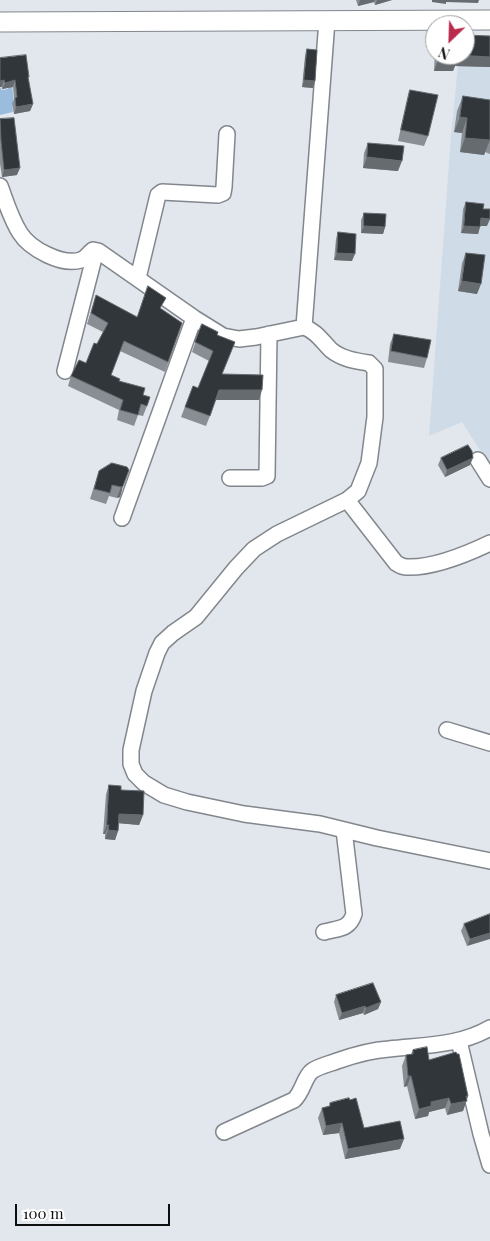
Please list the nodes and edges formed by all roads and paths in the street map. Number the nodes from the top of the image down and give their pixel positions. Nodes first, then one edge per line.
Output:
1 (327, 20) junction
2 (490, 20) edge
3 (0, 22) edge
4 (227, 134) dead end
5 (0, 186) edge
6 (98, 251) junction
7 (138, 278) junction
8 (194, 318) junction
9 (304, 326) junction
10 (269, 334) junction
11 (65, 371) dead end
12 (478, 460) dead end
13 (230, 478) dead end
14 (490, 478) edge
15 (347, 500) junction
16 (122, 518) dead end
17 (490, 543) edge
18 (447, 730) dead end
19 (490, 743) edge
20 (344, 830) junction
21 (490, 861) edge
22 (324, 932) dead end
23 (490, 1028) edge
24 (460, 1041) junction
25 (224, 1132) dead end
26 (490, 1165) edge

1 - 2 main road
1 - 3 main road
1 - 9 street
4 - 7 street
5 - 6 street
6 - 7 street
6 - 11 street
7 - 8 street
8 - 10 street
8 - 16 street
9 - 10 street
9 - 15 street
10 - 13 street
12 - 14 street
15 - 17 street
15 - 20 street
18 - 19 street
20 - 21 street
20 - 22 street
23 - 24 street
24 - 25 street
24 - 26 street

